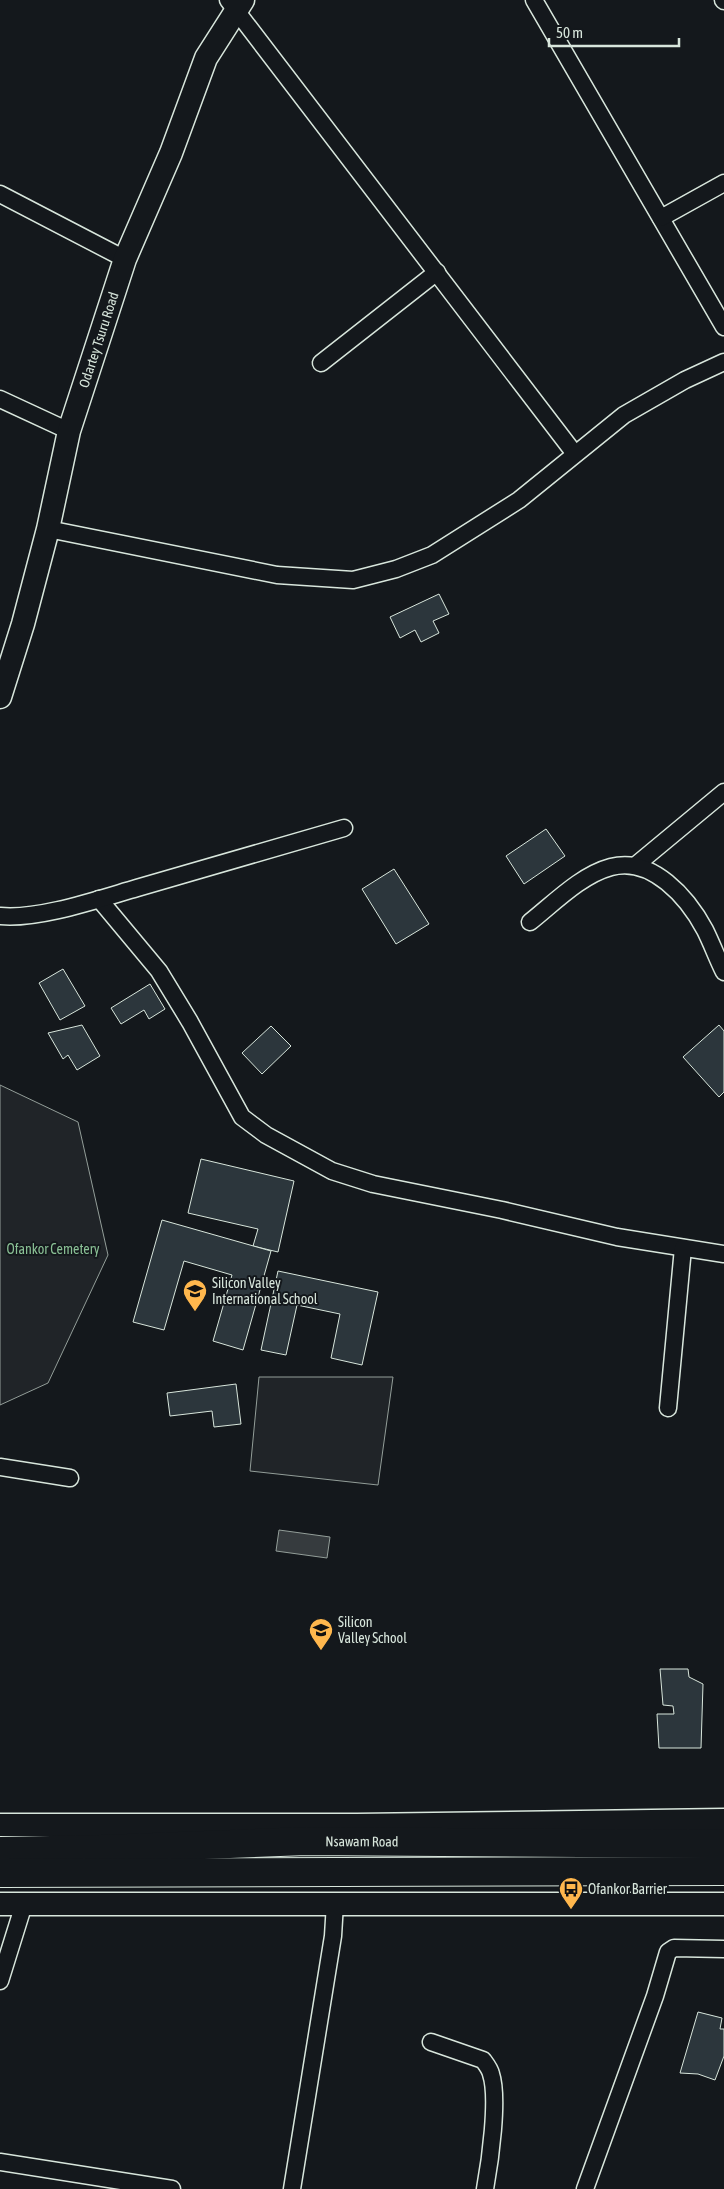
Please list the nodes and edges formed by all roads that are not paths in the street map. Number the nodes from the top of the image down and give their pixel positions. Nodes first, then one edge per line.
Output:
1 (534, 0) edge
2 (236, 3) edge
3 (724, 183) edge
4 (0, 194) edge
5 (661, 218) junction
6 (125, 260) junction
7 (437, 272) junction
8 (724, 327) edge
9 (724, 362) edge
10 (321, 363) dead end
11 (0, 398) edge
12 (69, 431) junction
13 (575, 454) junction
14 (48, 529) junction
15 (0, 696) edge
16 (724, 792) edge
17 (344, 828) dead end
18 (636, 865) junction
19 (98, 899) junction
20 (0, 916) edge
21 (530, 922) dead end
22 (724, 972) edge
23 (683, 1248) junction
24 (724, 1254) edge
25 (668, 1408) dead end
26 (0, 1467) edge
27 (70, 1478) dead end
28 (724, 1820) edge
29 (0, 1825) edge
30 (724, 1844) edge
31 (0, 1851) edge
32 (724, 1872) edge
33 (0, 1873) edge
34 (336, 1903) junction
35 (0, 1904) edge
36 (24, 1904) junction
37 (724, 1904) edge
38 (724, 1949) edge
39 (0, 1981) edge
40 (431, 2042) dead end
41 (0, 2162) edge
42 (172, 2189) edge
43 (292, 2189) edge
44 (485, 2189) edge
45 (585, 2189) edge

1 - 5 street
2 - 6 main road, Odartey Tsuru Road
2 - 7 street
3 - 5 street
4 - 6 street
5 - 8 street
6 - 12 main road, Odartey Tsuru Road
7 - 10 street
7 - 13 street
9 - 13 street
11 - 12 street
12 - 14 main road, Odartey Tsuru Road
13 - 14 street
14 - 15 main road, Odartey Tsuru Road
16 - 18 street
17 - 19 street
18 - 21 street
18 - 22 street
19 - 20 street
19 - 23 street
23 - 24 street
23 - 25 street
26 - 27 street
28 - 29 main road
30 - 31 highway, Nsawam Road
32 - 33 highway
34 - 36 main road
34 - 37 main road
34 - 43 street
35 - 36 main road
36 - 39 street
38 - 45 street
40 - 44 street
41 - 42 street

